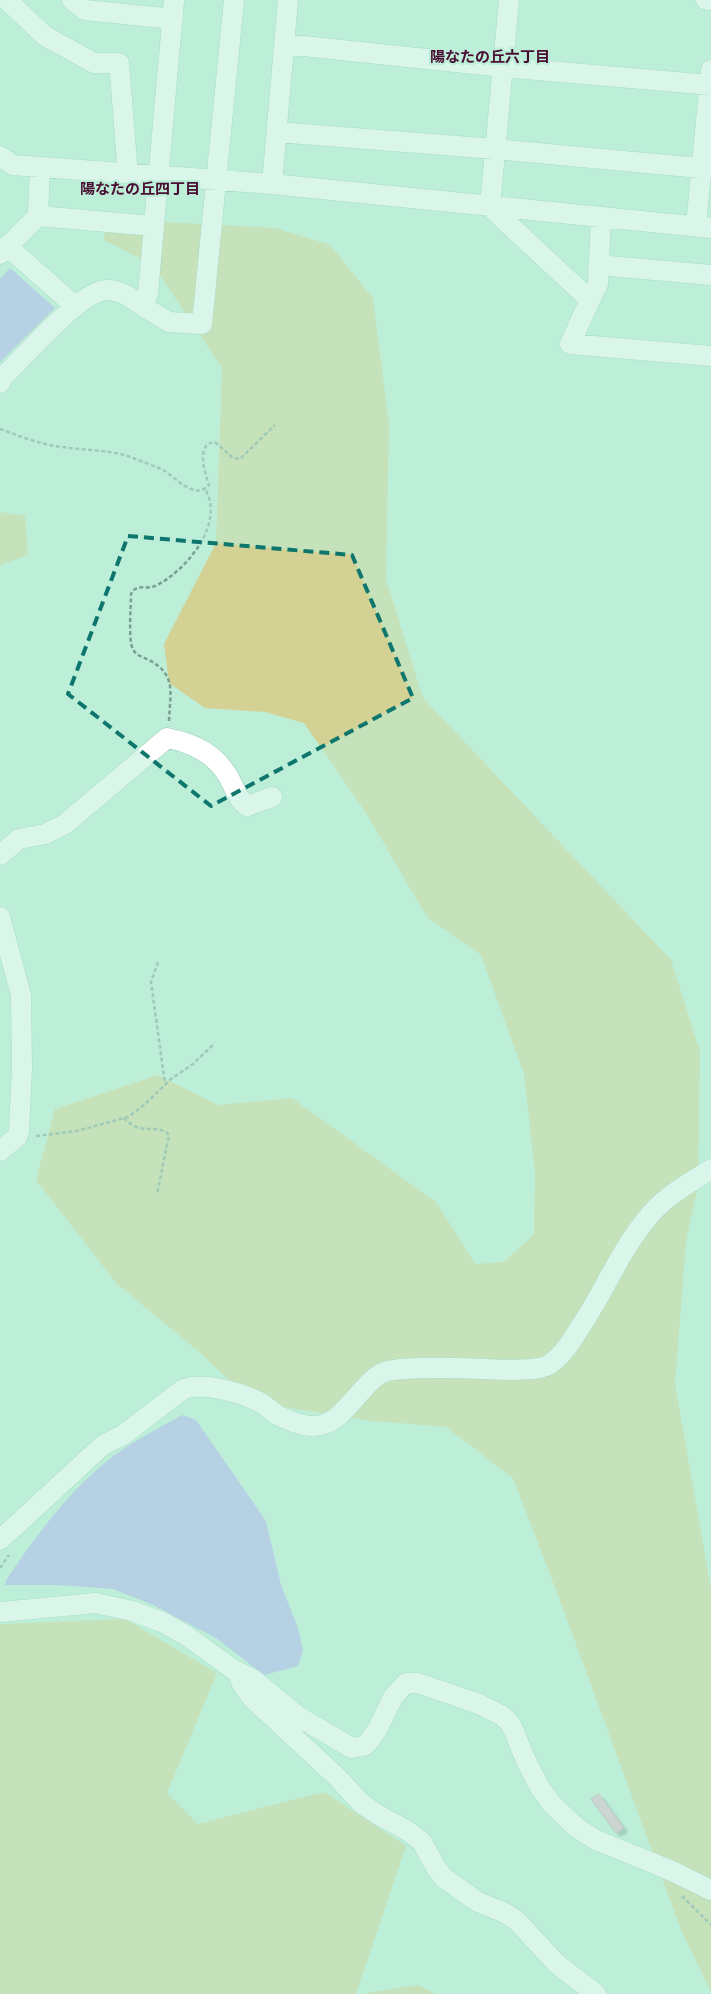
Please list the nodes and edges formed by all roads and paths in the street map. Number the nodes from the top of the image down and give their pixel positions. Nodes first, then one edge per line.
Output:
1 (7, 0) edge
2 (72, 0) edge
3 (234, 0) edge
4 (288, 0) edge
5 (509, 0) edge
6 (706, 0) edge
7 (711, 0) edge
8 (174, 10) edge
9 (284, 44) junction
10 (503, 67) junction
11 (711, 80) edge
12 (277, 132) junction
13 (495, 149) junction
14 (0, 156) edge
15 (40, 167) junction
16 (706, 168) edge
17 (128, 174) junction
18 (158, 177) junction
19 (217, 180) junction
20 (272, 184) junction
21 (490, 207) junction
22 (38, 216) junction
23 (601, 217) junction
24 (154, 226) junction
25 (704, 227) edge
26 (4, 250) edge
27 (598, 265) junction
28 (711, 275) edge
29 (590, 300) junction
30 (75, 306) junction
31 (144, 307) junction
32 (711, 356) edge
33 (0, 383) edge
34 (275, 425) dead end
35 (0, 428) edge
36 (205, 489) junction
37 (167, 738) junction
38 (272, 797) dead end
39 (0, 855) edge
40 (0, 917) edge
41 (158, 962) dead end
42 (213, 1045) dead end
43 (164, 1084) junction
44 (124, 1118) junction
45 (17, 1137) junction
46 (0, 1151) edge
47 (711, 1169) edge
48 (157, 1194) dead end
49 (0, 1540) edge
50 (0, 1612) edge
51 (238, 1672) junction
52 (672, 1871) junction
53 (711, 1890) edge
54 (711, 1925) edge
55 (596, 1994) edge

1 - 17 street
2 - 8 street
3 - 19 street
4 - 9 street
5 - 10 street
6 - 7 street
8 - 18 street
9 - 10 street
9 - 12 street
10 - 11 street
10 - 13 street
11 - 16 street
12 - 13 street
12 - 20 street
13 - 16 street
13 - 21 street
14 - 15 street
15 - 17 street
15 - 22 street
16 - 25 street
17 - 18 street
18 - 19 street
18 - 24 street
19 - 20 street
19 - 31 street
20 - 21 street
21 - 23 street
21 - 29 street
22 - 24 street
22 - 26 street
23 - 25 street
23 - 27 street
24 - 31 street
26 - 30 street
27 - 28 street
27 - 29 street
29 - 32 street
30 - 31 street
30 - 33 street
34 - 36 path
35 - 36 path
36 - 37 path
37 - 38 street
37 - 39 street
40 - 45 street
41 - 43 path
42 - 43 path
43 - 44 path
44 - 45 path
44 - 48 path
45 - 46 street
47 - 49 street
50 - 51 street
51 - 52 street
51 - 55 street
52 - 53 street
52 - 54 path

